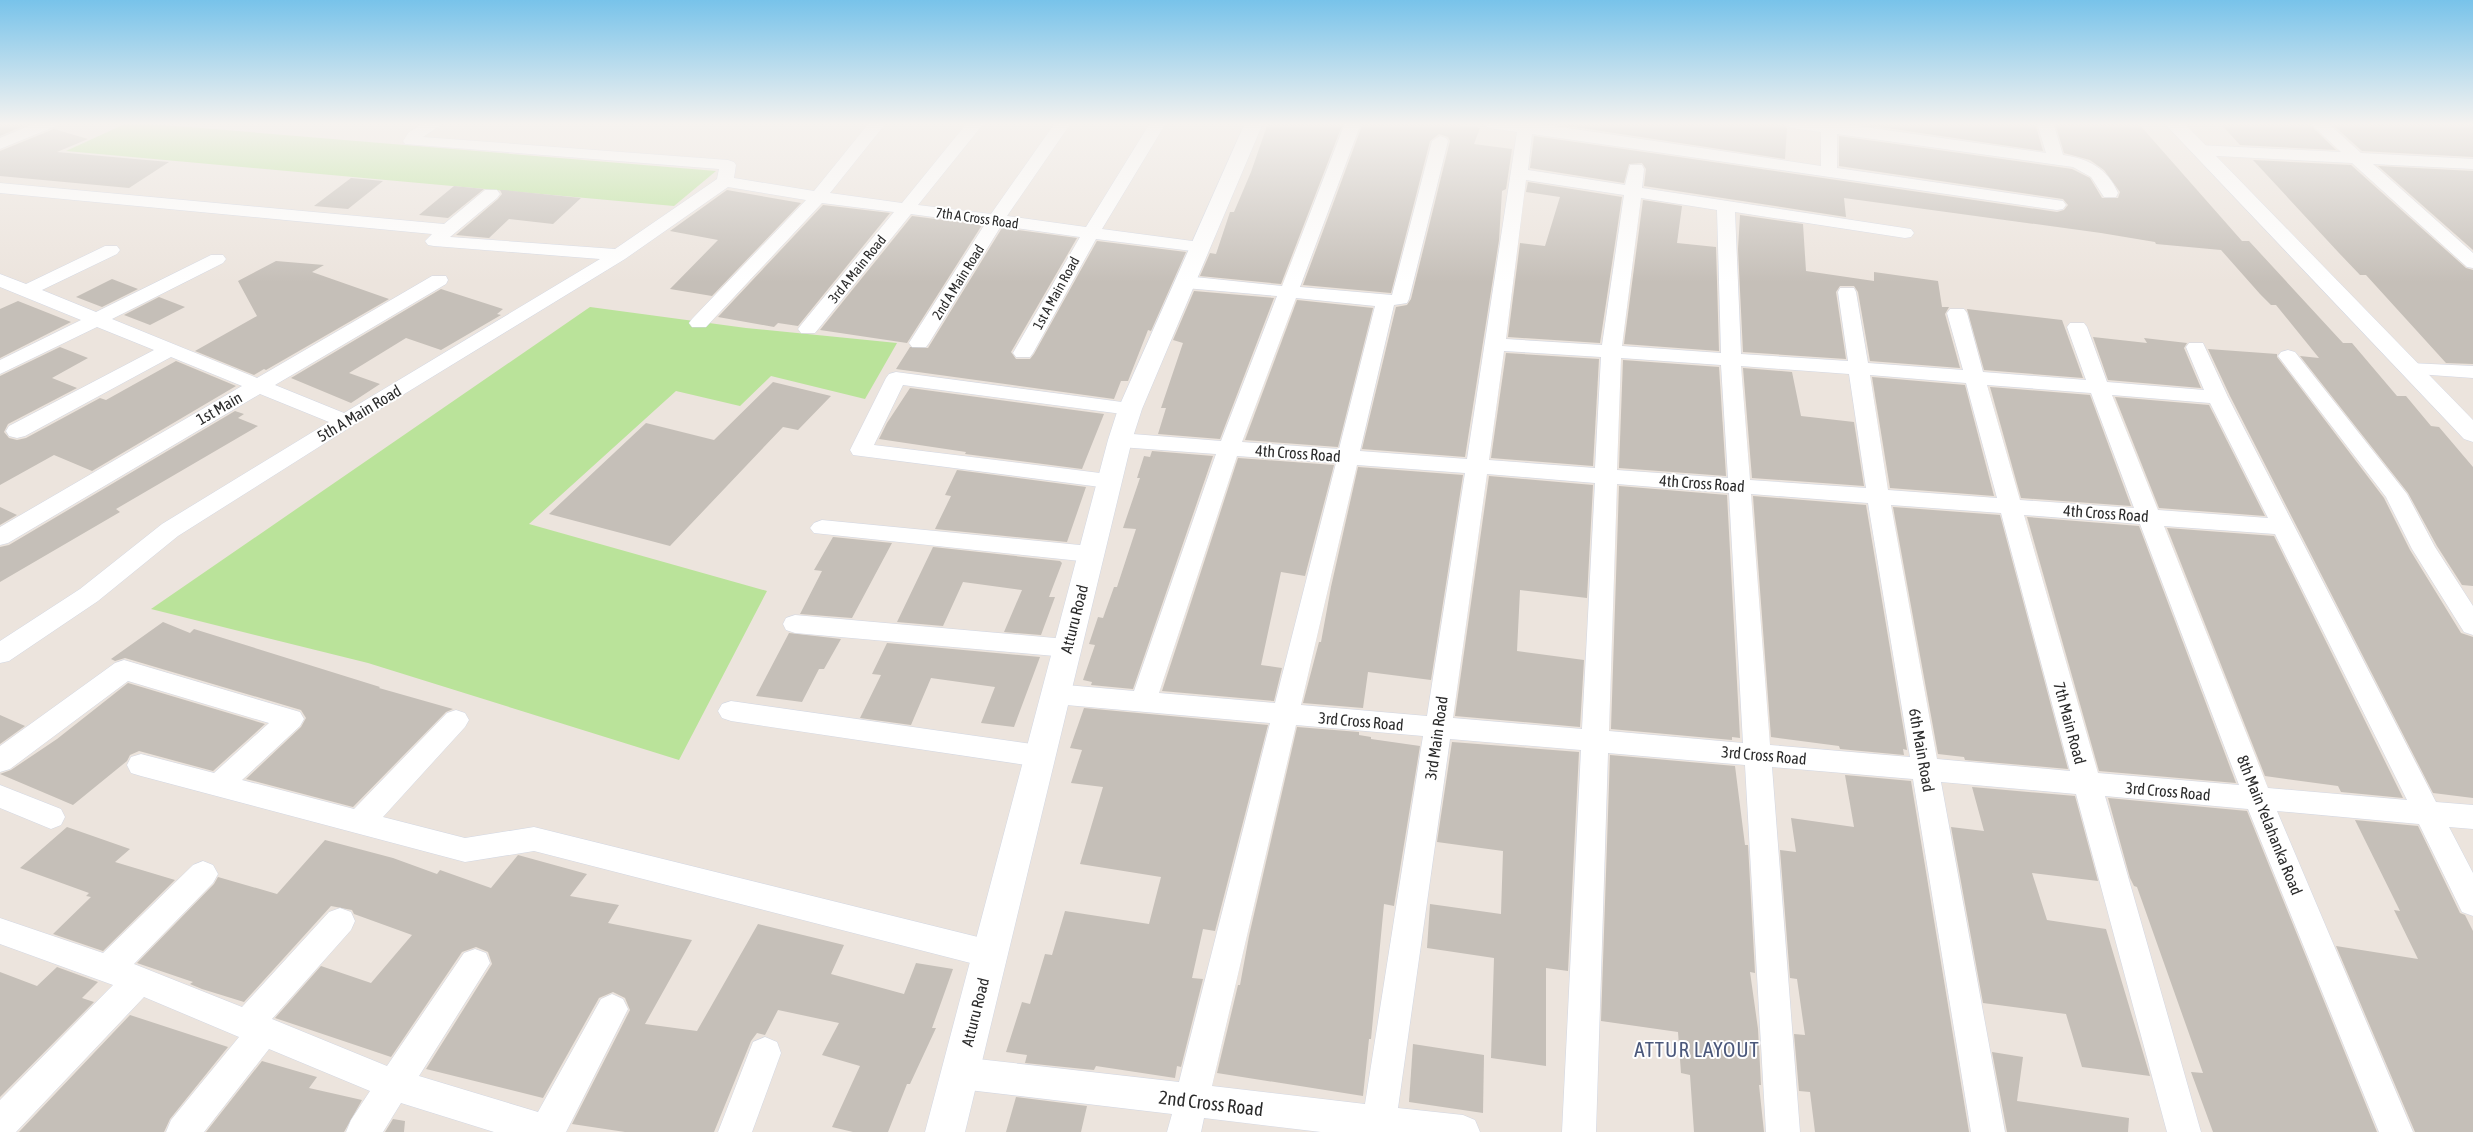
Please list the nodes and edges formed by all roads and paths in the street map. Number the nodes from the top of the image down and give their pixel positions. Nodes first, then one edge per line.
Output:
1 (726, 176) edge
2 (835, 176) edge
3 (932, 176) edge
4 (1027, 176) edge
5 (1126, 176) edge
6 (1231, 176) edge
7 (1333, 176) edge
8 (1431, 176) edge
9 (1518, 176) edge
10 (1530, 176) edge
11 (1635, 176) edge
12 (1855, 176) edge
13 (2099, 176) edge
14 (2224, 176) edge
15 (2374, 176) edge
16 (725, 181) junction
17 (0, 188) edge
18 (1632, 191) junction
19 (2110, 193) dead end
20 (491, 194) dead end
21 (818, 197) junction
22 (2057, 205) dead end
23 (1726, 206) junction
24 (906, 208) junction
25 (996, 220) junction
26 (448, 230) junction
27 (1905, 233) dead end
28 (1090, 234) junction
29 (1200, 247) junction
30 (111, 250) dead end
31 (619, 255) junction
32 (217, 259) dead end
33 (2473, 263) edge
34 (0, 280) edge
35 (439, 280) dead end
36 (1185, 282) junction
37 (22, 290) junction
38 (1289, 292) junction
39 (1847, 292) dead end
40 (0, 297) edge
41 (1386, 302) junction
42 (1957, 313) dead end
43 (96, 320) junction
44 (699, 323) dead end
45 (2077, 327) dead end
46 (808, 329) dead end
47 (919, 343) dead end
48 (1495, 344) junction
49 (2196, 347) dead end
50 (170, 350) junction
51 (1611, 352) junction
52 (1023, 353) dead end
53 (2288, 356) dead end
54 (1731, 361) junction
55 (0, 368) edge
56 (1857, 368) junction
57 (2410, 369) junction
58 (2473, 372) edge
59 (1976, 380) junction
60 (258, 386) junction
61 (2099, 388) junction
62 (2218, 397) junction
63 (1130, 409) junction
64 (345, 421) junction
65 (17, 431) dead end
66 (2473, 434) edge
67 (1120, 440) junction
68 (1229, 448) junction
69 (1348, 457) junction
70 (1477, 466) junction
71 (1606, 476) junction
72 (1108, 481) junction
73 (1739, 486) junction
74 (1878, 496) junction
75 (2011, 506) junction
76 (2149, 516) junction
77 (2284, 527) junction
78 (822, 528) dead end
79 (0, 537) edge
80 (1090, 554) junction
81 (795, 624) dead end
82 (2473, 626) edge
83 (1066, 648) junction
84 (0, 654) edge
85 (1055, 694) junction
86 (1144, 702) junction
87 (731, 711) dead end
88 (1286, 714) junction
89 (456, 720) dead end
90 (1438, 727) junction
91 (1596, 741) junction
92 (1757, 755) junction
93 (1039, 756) junction
94 (0, 761) edge
95 (141, 765) dead end
96 (1925, 770) junction
97 (2087, 783) junction
98 (218, 786) junction
99 (0, 796) edge
100 (2258, 799) junction
101 (2428, 813) junction
102 (50, 817) dead end
103 (2473, 817) edge
104 (359, 823) junction
105 (203, 874) dead end
106 (2473, 902) edge
107 (340, 921) dead end
108 (0, 932) edge
109 (990, 954) junction
110 (475, 963) dead end
111 (108, 969) junction
112 (139, 980) junction
113 (612, 1009) dead end
114 (256, 1028) junction
115 (766, 1054) dead end
116 (960, 1073) junction
117 (394, 1084) junction
118 (1192, 1100) junction
119 (0, 1124) edge
120 (1378, 1127) edge
121 (183, 1132) edge
122 (363, 1132) edge
123 (547, 1132) edge
124 (735, 1132) edge
125 (945, 1132) edge
126 (1184, 1132) edge
127 (1463, 1132) edge
128 (1579, 1132) edge
129 (1783, 1132) edge
130 (1988, 1132) edge
131 (2184, 1132) edge
132 (2396, 1132) edge

1 - 16 street
2 - 21 street
3 - 24 street, 3rd A Main Road
4 - 25 street, 2nd A Main Road
5 - 28 street, 1st A Main Road
6 - 29 street, Atturu Road
7 - 38 street
8 - 41 street
9 - 48 street, 3rd Main Road
10 - 18 street
11 - 18 street
12 - 22 street
13 - 19 street
14 - 57 street
15 - 33 street
16 - 21 street, 7th A Cross Road
16 - 31 street, 5th A Main Road
17 - 26 street
18 - 23 street
18 - 51 street
20 - 26 street
21 - 24 street, 7th A Cross Road
21 - 44 street
23 - 27 street
23 - 54 street
24 - 25 street, 7th A Cross Road
24 - 46 street, 3rd A Main Road
25 - 28 street, 7th A Cross Road
25 - 47 street, 2nd A Main Road
26 - 31 street
28 - 29 street, 7th A Cross Road
28 - 52 street, 1st A Main Road
29 - 36 street, Atturu Road
30 - 37 street
31 - 64 street, 5th A Main Road
32 - 43 street
34 - 37 street
35 - 60 street, 1st Main
36 - 38 street
36 - 63 street, Atturu Road
37 - 40 street
37 - 43 street
38 - 41 street
38 - 68 street
39 - 56 street, 6th Main Road
41 - 69 street
42 - 59 street, 7th Main Road
43 - 50 street
43 - 55 street
45 - 61 street, 8th Main Yelahanka Road
48 - 51 street
48 - 70 street, 3rd Main Road
49 - 62 street
50 - 60 street
50 - 65 street
51 - 54 street
51 - 71 street
53 - 82 street
54 - 56 street
54 - 73 street
56 - 59 street
56 - 74 street, 6th Main Road
57 - 58 street
57 - 66 street
59 - 61 street
59 - 75 street, 7th Main Road
60 - 64 street
60 - 79 street, 1st Main
61 - 62 street
61 - 76 street, 8th Main Yelahanka Road
62 - 77 street
63 - 67 street, Atturu Road
63 - 72 street
64 - 84 street, 5th A Main Road
67 - 68 street, 4th Cross Road
67 - 72 street, Atturu Road
68 - 69 street, 4th Cross Road
68 - 86 street
69 - 70 street, 4th Cross Road
69 - 88 street
70 - 71 street, 4th Cross Road
70 - 90 street, 3rd Main Road
71 - 73 street, 4th Cross Road
71 - 91 street
72 - 80 street, Atturu Road
73 - 74 street, 4th Cross Road
73 - 92 street
74 - 75 street, 4th Cross Road
74 - 96 street, 6th Main Road
75 - 76 street, 4th Cross Road
75 - 97 street, 7th Main Road
76 - 77 street, 4th Cross Road
76 - 100 street, 8th Main Yelahanka Road
77 - 101 street
78 - 80 street
80 - 83 street, Atturu Road
81 - 83 street
83 - 85 street, Atturu Road
85 - 86 street, 3rd Cross Road
85 - 93 street, Atturu Road
86 - 88 street, 3rd Cross Road
87 - 93 street
88 - 90 street, 3rd Cross Road
88 - 118 street
89 - 104 street
90 - 91 street, 3rd Cross Road
90 - 120 street, 3rd Main Road
91 - 92 street, 3rd Cross Road
91 - 128 street
92 - 96 street, 3rd Cross Road
92 - 129 street
93 - 109 street, Atturu Road
94 - 98 street
95 - 98 street
96 - 97 street, 3rd Cross Road
96 - 130 street, 6th Main Road
97 - 100 street, 3rd Cross Road
97 - 131 street, 7th Main Road
98 - 104 street
99 - 102 street
100 - 101 street, 3rd Cross Road
100 - 132 street, 8th Main Yelahanka Road
101 - 103 street, 3rd Cross Road
101 - 106 street
104 - 109 street
105 - 111 street
107 - 114 street
108 - 111 street
109 - 116 street, Atturu Road
110 - 117 street
111 - 112 street
112 - 114 street
112 - 119 street
113 - 123 street
114 - 117 street
114 - 121 street
115 - 124 street
116 - 118 street, 2nd Cross Road
116 - 125 street, Atturu Road
117 - 122 street
117 - 123 street
118 - 120 street, 2nd Cross Road
118 - 126 street
120 - 127 street, 2nd Cross Road

